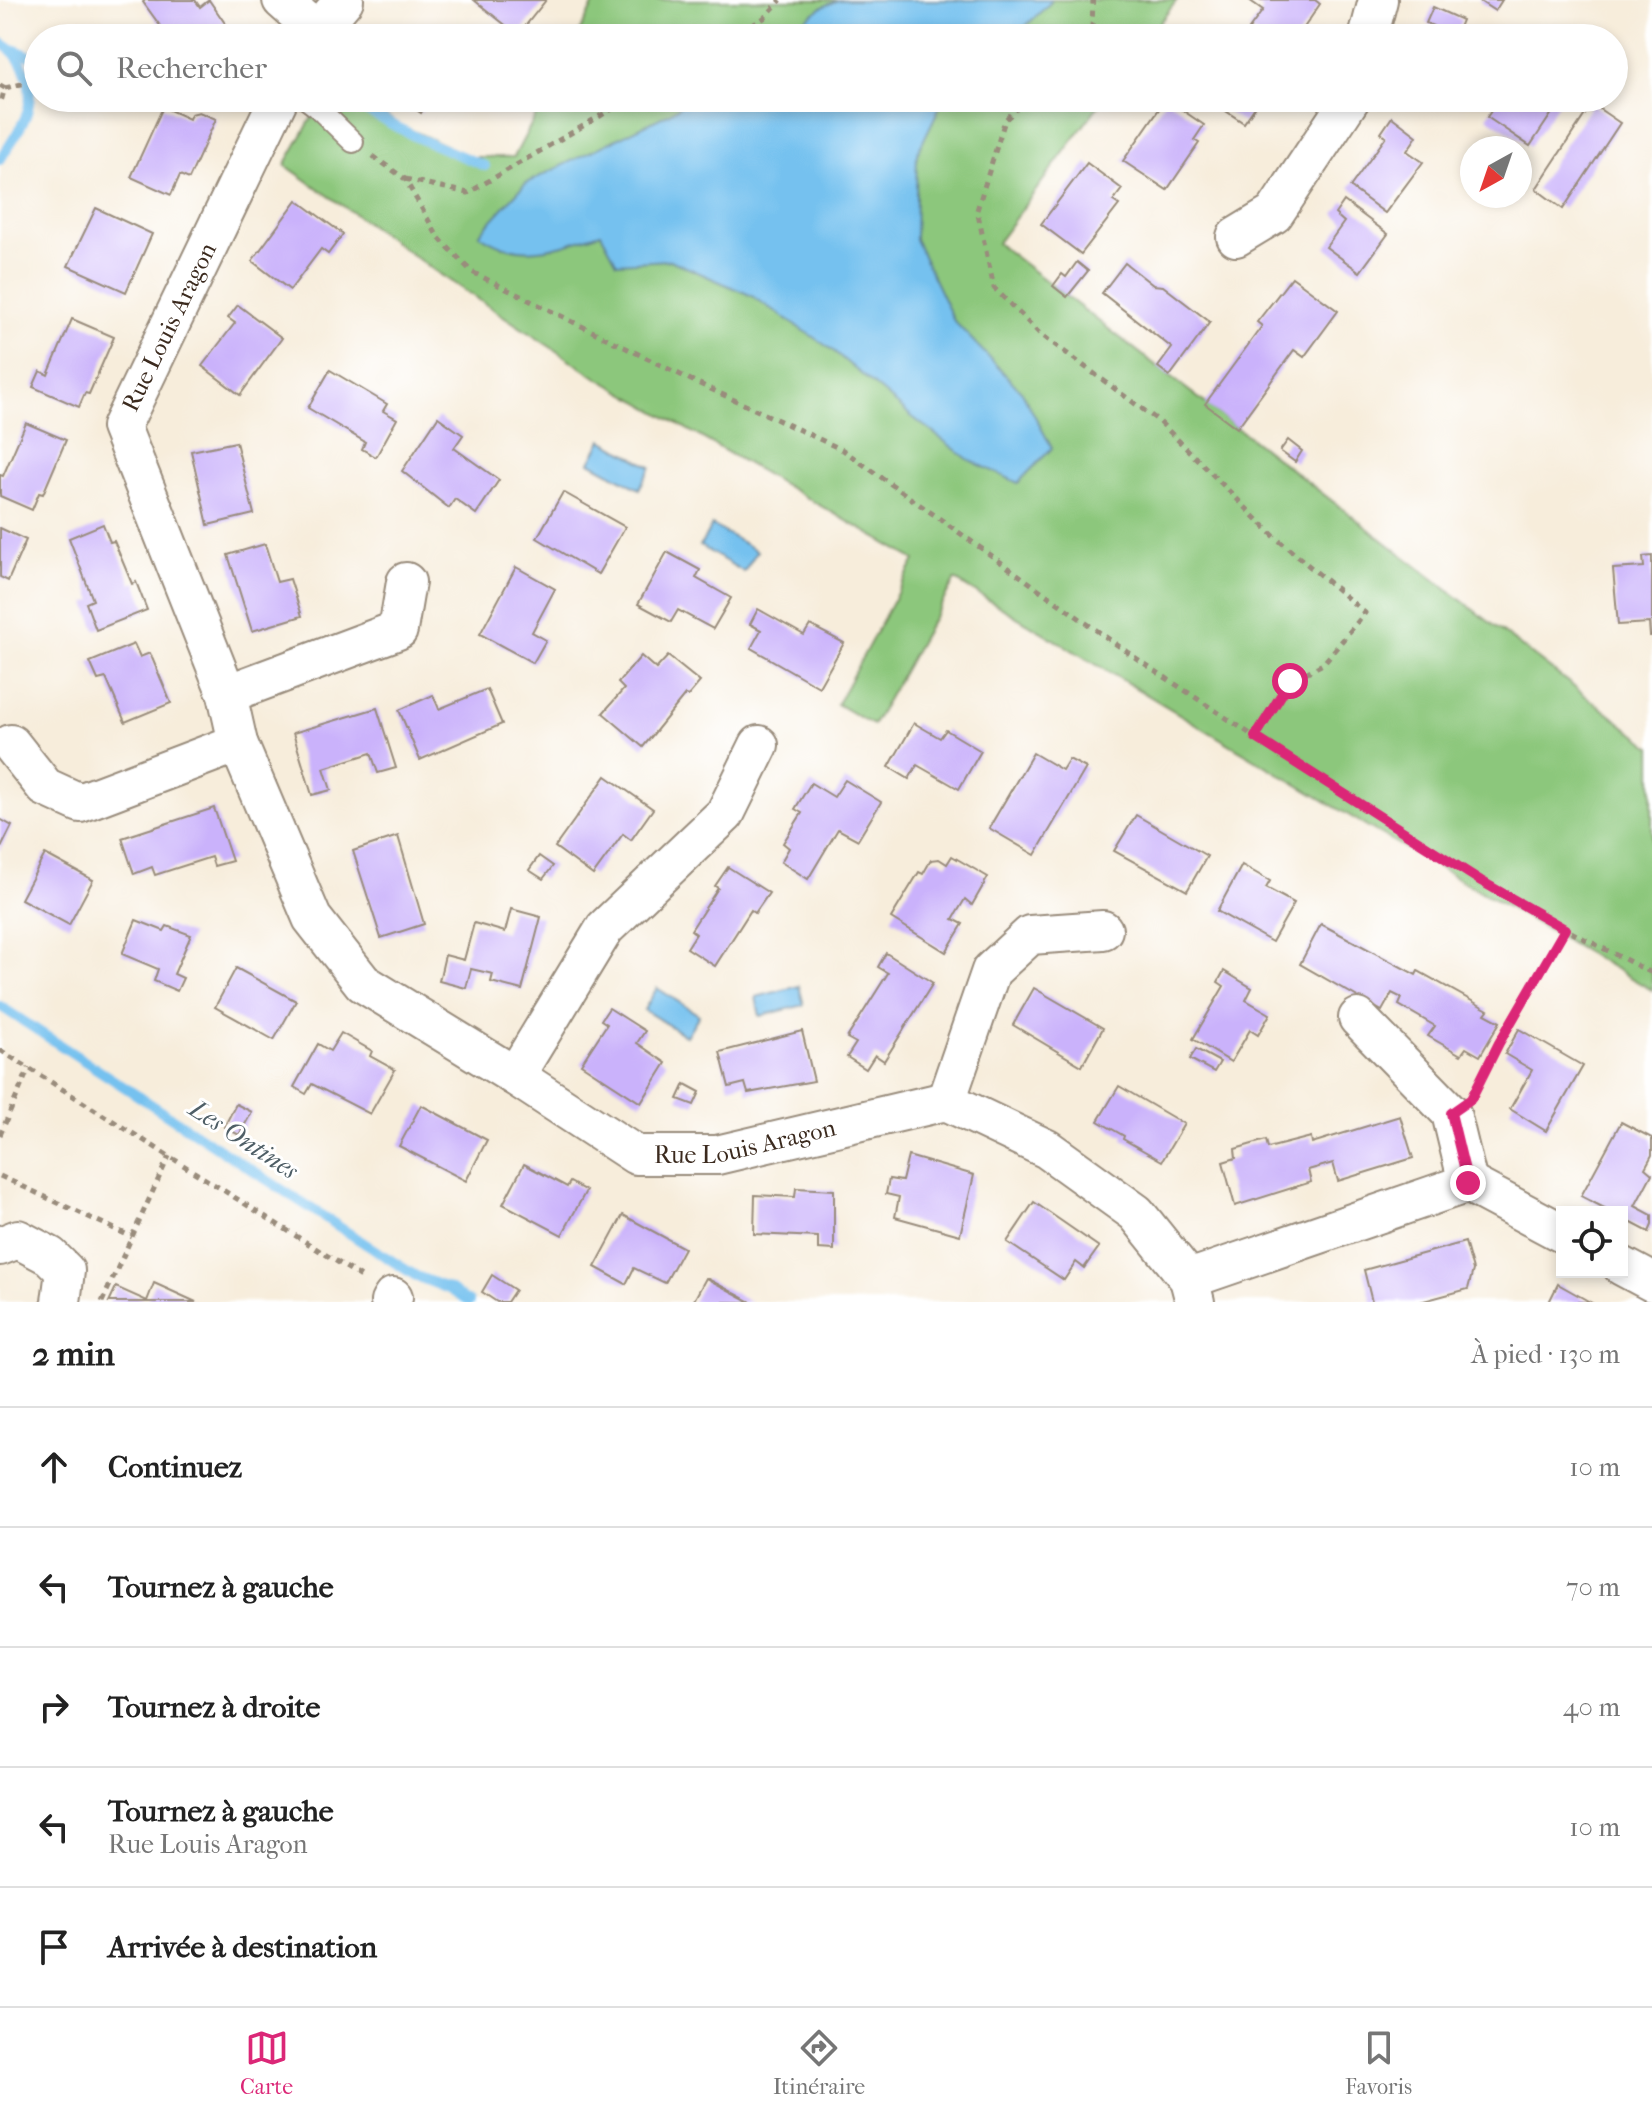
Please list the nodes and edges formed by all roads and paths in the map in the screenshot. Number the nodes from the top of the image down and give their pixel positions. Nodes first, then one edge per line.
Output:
1 (282, 0) edge
2 (344, 0) edge
3 (781, 0) edge
4 (1093, 0) edge
5 (1378, 0) edge
6 (305, 24) edge
7 (324, 24) edge
8 (754, 24) edge
9 (1092, 24) edge
10 (1372, 24) edge
11 (24, 83) edge
12 (3, 87) edge
13 (0, 105) edge
14 (272, 112) edge
15 (320, 112) edge
16 (607, 112) edge
17 (1013, 112) edge
18 (1342, 112) edge
19 (353, 142) joint
20 (405, 179) junction
21 (1236, 237) dead end
22 (406, 582) dead end
23 (227, 694) junction
24 (1255, 737) junction
25 (238, 743) junction
26 (11, 744) dead end
27 (759, 745) dead end
28 (1565, 929) junction
29 (1103, 930) dead end
30 (1652, 973) edge
31 (1358, 1018) dead end
32 (0, 1050) edge
33 (29, 1068) junction
34 (515, 1076) junction
35 (946, 1101) junction
36 (1451, 1113) junction
37 (0, 1135) edge
38 (169, 1156) junction
39 (0, 1176) edge
40 (1468, 1183) junction
41 (1556, 1230) edge
42 (132, 1237) junction
43 (0, 1246) edge
44 (1628, 1269) edge
45 (1652, 1282) edge
46 (1192, 1291) edge
47 (392, 1299) edge
48 (61, 1302) edge
49 (102, 1302) edge

1 - 6 street
2 - 7 street
3 - 8 path
4 - 9 path
5 - 10 street
11 - 12 path
12 - 13 path
14 - 23 street, Rue Louis Aragon
15 - 19 lane
16 - 20 path
17 - 24 path
18 - 21 street
19 - 20 path
20 - 24 path
22 - 23 street
23 - 25 street, Rue Louis Aragon
24 - 28 path
25 - 26 street
25 - 34 street, Rue Louis Aragon
27 - 34 street
28 - 30 path
28 - 36 path
29 - 35 street
31 - 36 street
32 - 33 path
33 - 37 path
33 - 38 path
34 - 35 street, Rue Louis Aragon
35 - 46 street
36 - 40 street
38 - 42 path
38 - 47 path
39 - 42 path
40 - 41 street
40 - 46 street
42 - 49 path
43 - 48 street
44 - 45 street

